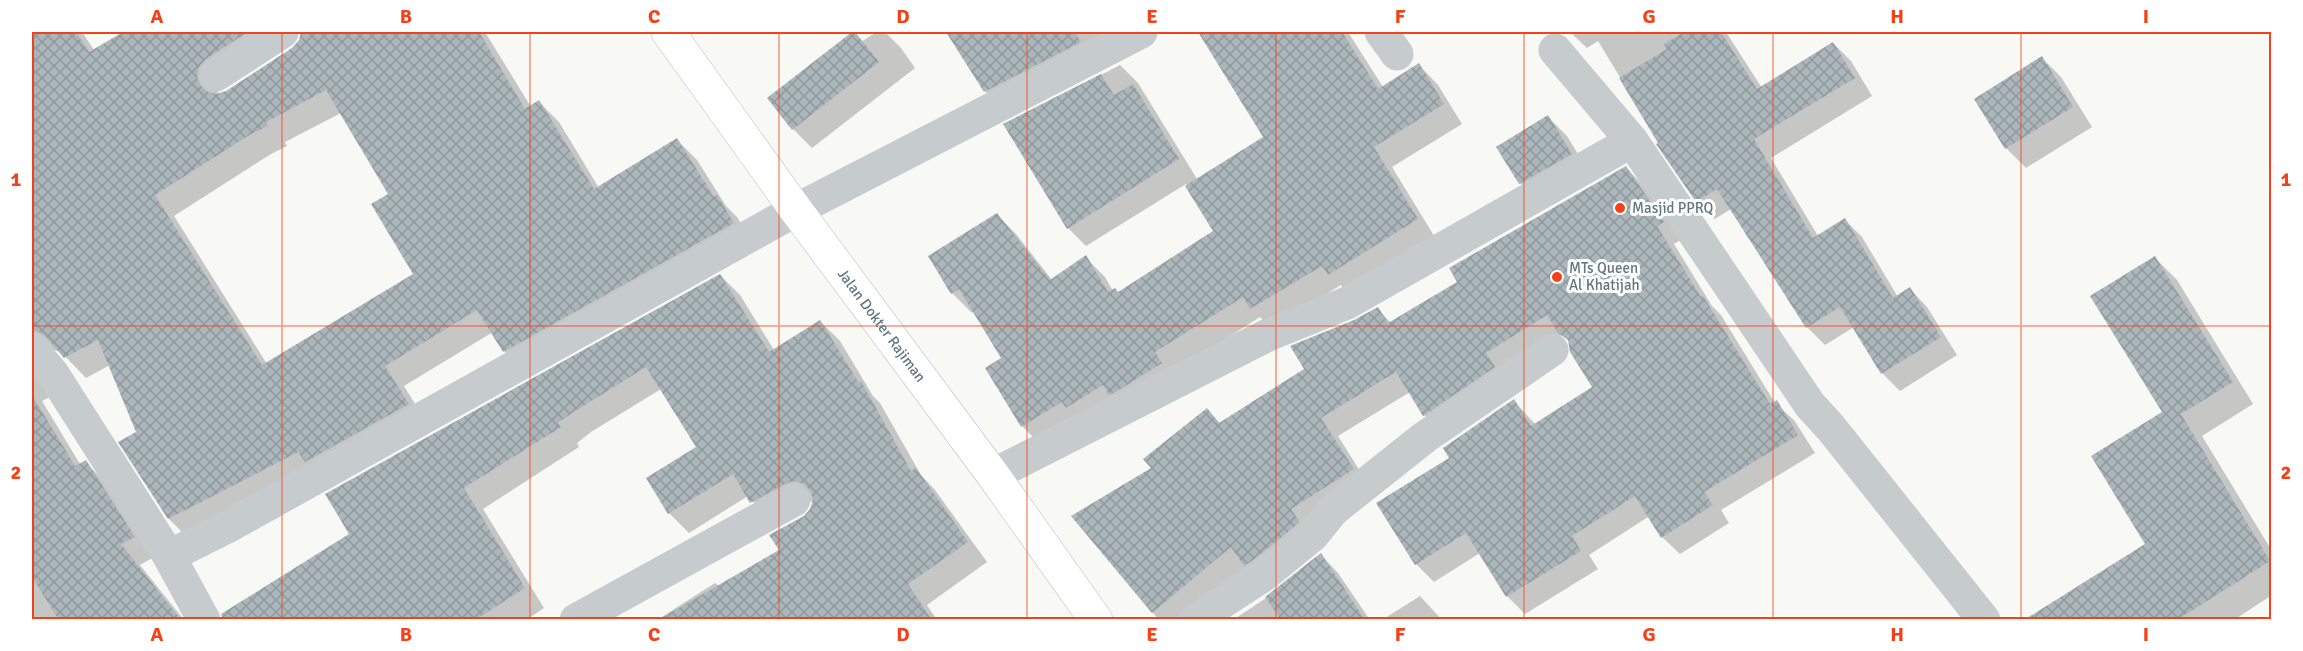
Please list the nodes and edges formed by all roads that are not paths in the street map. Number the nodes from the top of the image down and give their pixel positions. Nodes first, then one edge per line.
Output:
1 (282, 32) edge
2 (1141, 32) edge
3 (671, 33) edge
4 (1555, 50) dead end
5 (216, 75) dead end
6 (1632, 141) junction
7 (796, 210) junction
8 (32, 349) edge
9 (1552, 350) dead end
10 (993, 475) junction
11 (794, 500) dead end
12 (169, 556) junction
13 (204, 620) edge
14 (576, 620) edge
15 (1096, 620) edge
16 (1195, 620) edge
17 (1984, 620) edge

1 - 5 street
2 - 7 street
3 - 7 street, Jalan Dokter Rajiman
4 - 6 street
6 - 10 street
6 - 17 street
7 - 10 street, Jalan Dokter Rajiman
7 - 12 street
8 - 12 street
9 - 16 street
10 - 15 street, Jalan Dokter Rajiman
11 - 14 street
12 - 13 street

